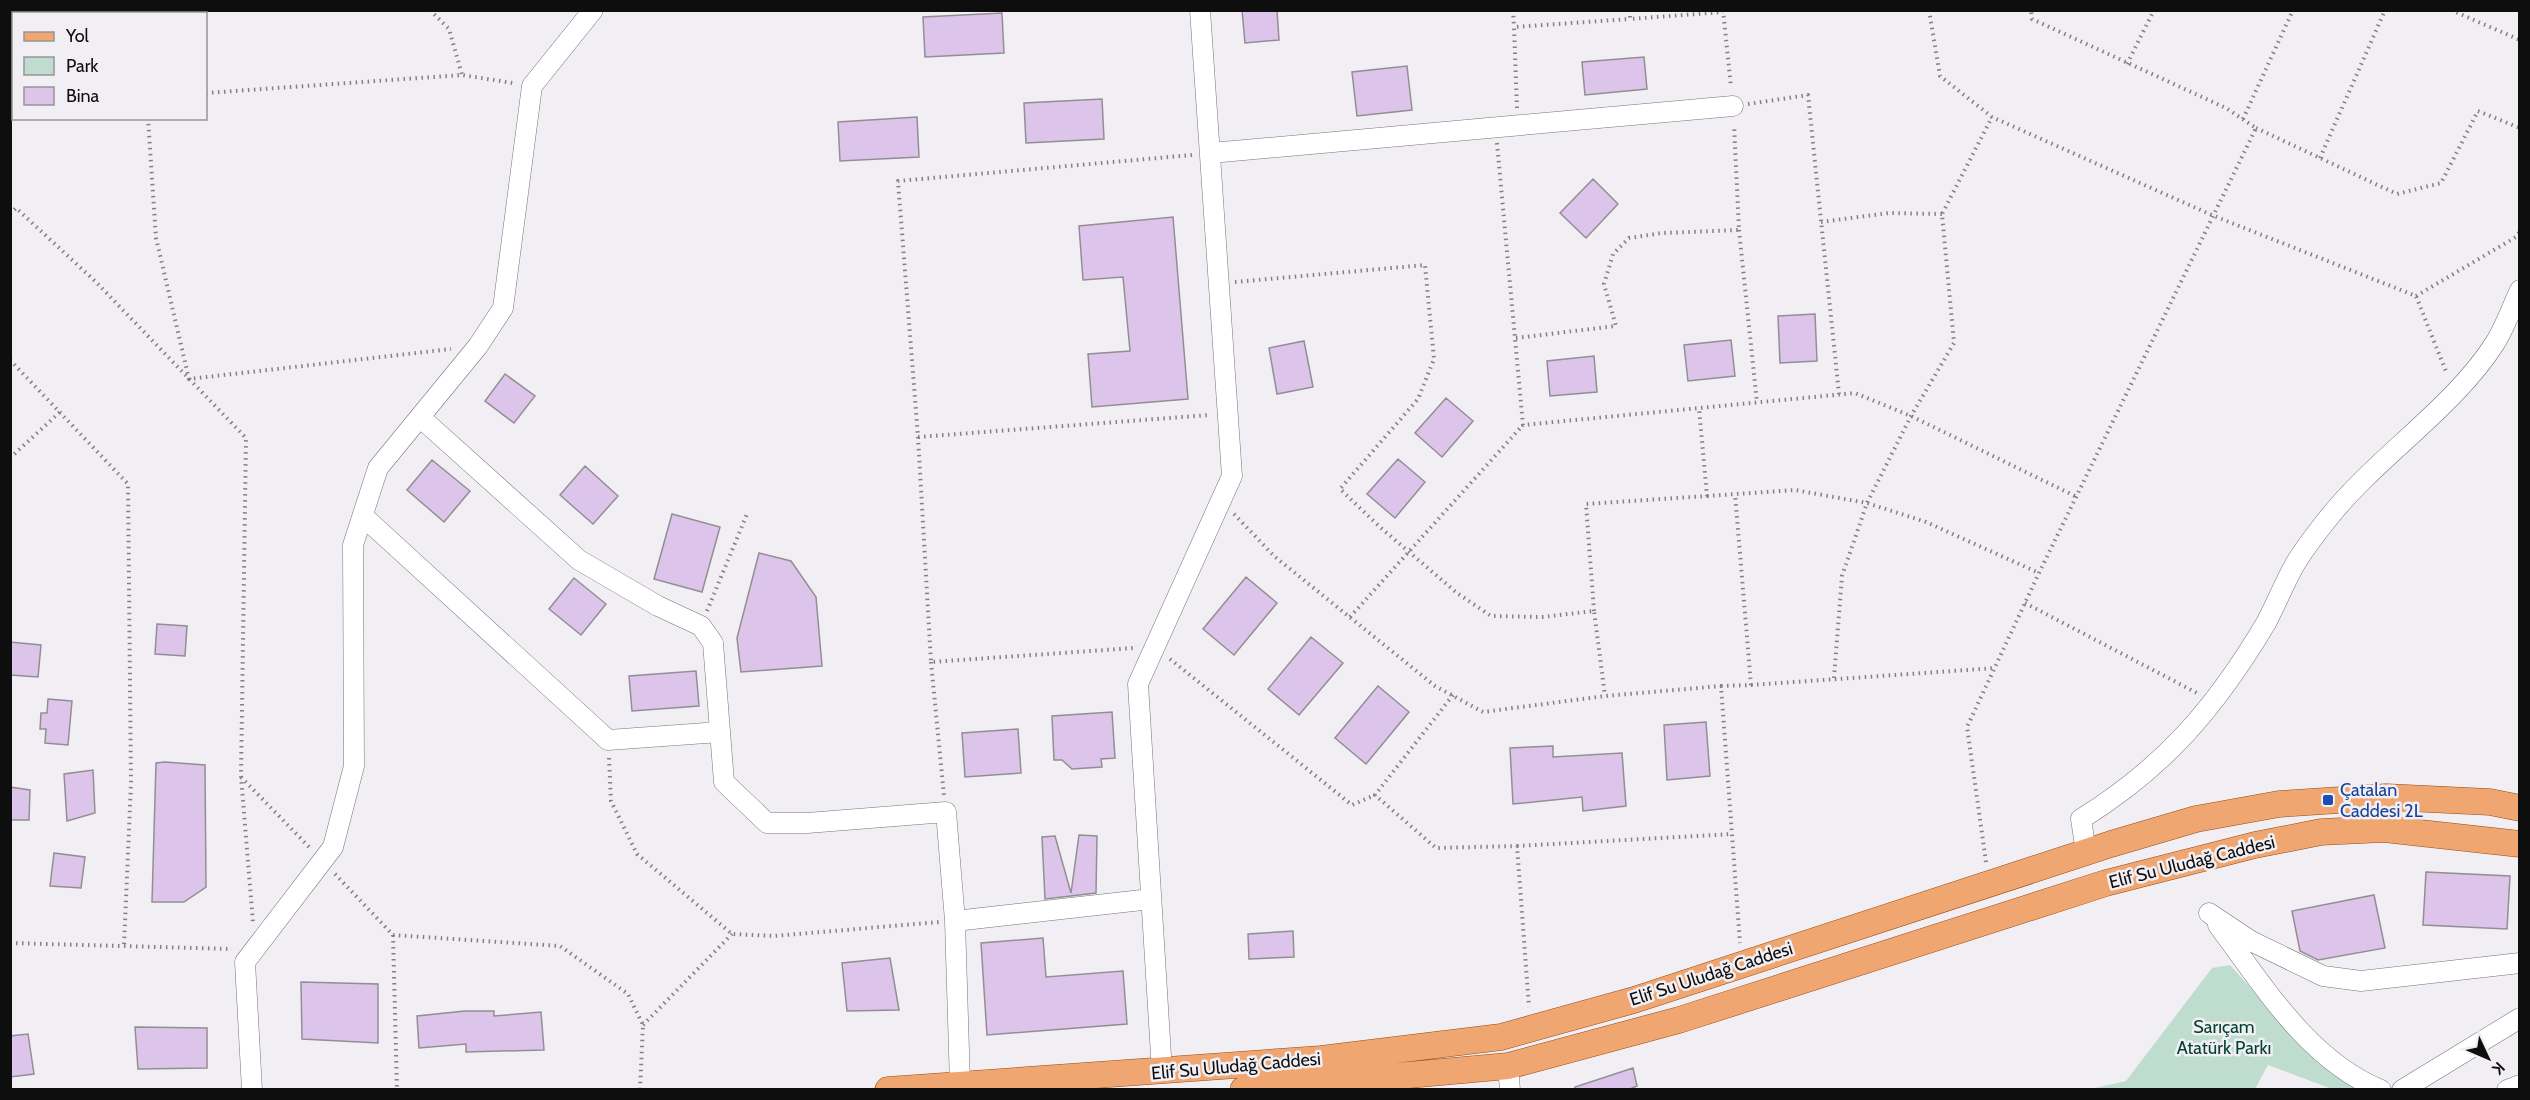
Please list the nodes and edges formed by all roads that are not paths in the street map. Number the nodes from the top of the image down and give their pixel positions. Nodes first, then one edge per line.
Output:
1 (593, 10) edge
2 (1200, 10) edge
3 (1733, 106) road end
4 (1211, 153) junction
5 (2520, 290) edge
6 (421, 418) junction
7 (364, 517) junction
8 (720, 732) junction
9 (2520, 808) edge
10 (2520, 844) edge
11 (2086, 852) junction
12 (1151, 899) junction
13 (954, 921) junction
14 (2520, 963) edge
15 (2520, 1018) edge
16 (1162, 1072) junction
17 (1509, 1078) edge
18 (960, 1084) junction
19 (2520, 1085) edge
20 (1311, 1087) edge
21 (252, 1089) edge
22 (888, 1089) edge
23 (1244, 1089) edge
24 (2381, 1089) edge
25 (2403, 1089) edge
26 (2507, 1089) edge

1 - 6 street
2 - 4 street
3 - 4 street
4 - 12 street
5 - 11 street
6 - 7 street
6 - 8 street
7 - 8 street
7 - 21 street
8 - 13 street
9 - 11 main road, Elif Su Uludağ Caddesi
10 - 17 main road, Elif Su Uludağ Caddesi
11 - 16 main road, Elif Su Uludağ Caddesi
12 - 13 street
12 - 16 street
13 - 18 street
14 - 24 street
15 - 25 street
16 - 18 main road, Elif Su Uludağ Caddesi
17 - 20 main road, Elif Su Uludağ Caddesi
18 - 22 main road, Elif Su Uludağ Caddesi
19 - 26 street
20 - 23 main road, Elif Su Uludağ Caddesi

